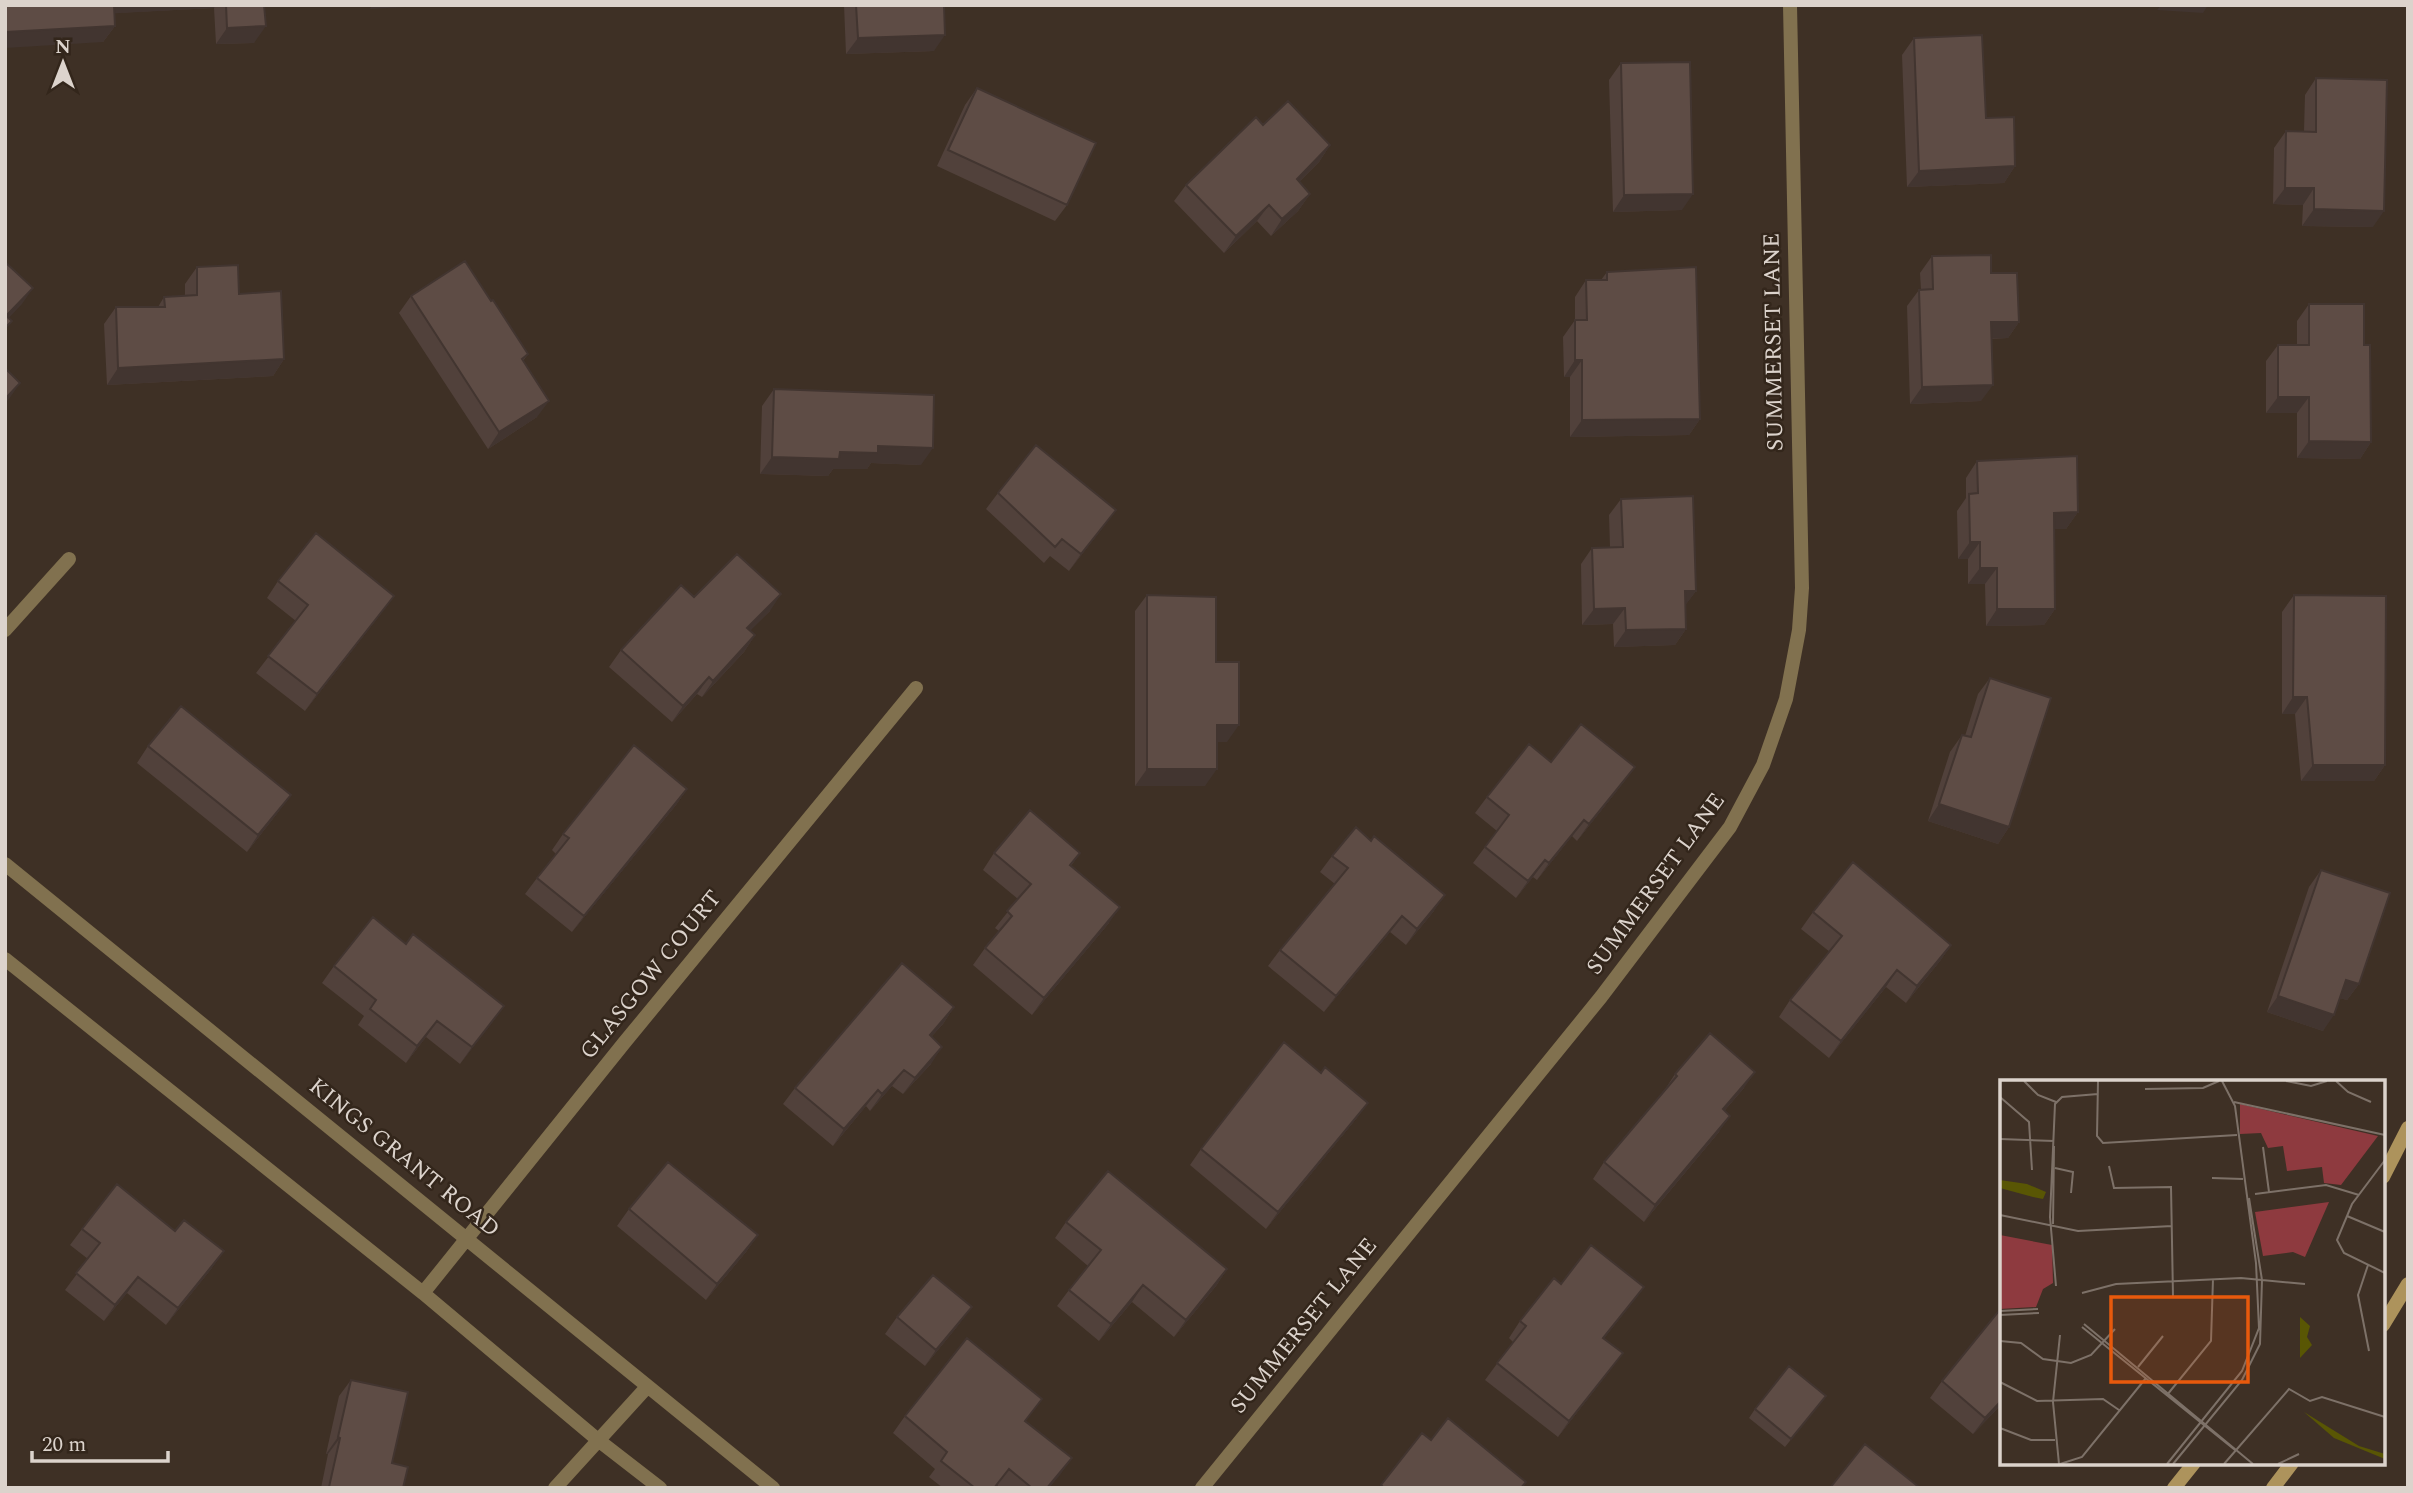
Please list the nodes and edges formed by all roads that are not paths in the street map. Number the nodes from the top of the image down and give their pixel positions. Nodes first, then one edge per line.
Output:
1 (1790, 5) edge
2 (69, 559) dead end
3 (5, 630) edge
4 (916, 688) dead end
5 (5, 864) edge
6 (5, 959) edge
7 (2408, 1128) edge
8 (2385, 1173) edge
9 (466, 1238) junction
10 (2408, 1284) edge
11 (423, 1293) junction
12 (2385, 1322) edge
13 (647, 1387) junction
14 (598, 1440) junction
15 (2192, 1465) edge
16 (2290, 1465) edge
17 (555, 1488) edge
18 (660, 1488) edge
19 (773, 1488) edge
20 (1202, 1488) edge
21 (2174, 1488) edge
22 (2273, 1488) edge

1 - 20 street, SUMMERSET LANE
2 - 3 street
4 - 9 street, GLASGOW COURT
5 - 9 street, KINGS GRANT ROAD
6 - 11 street
7 - 8 street
9 - 11 street, GLASGOW COURT
9 - 13 street, KINGS GRANT ROAD
10 - 12 street
11 - 14 street
13 - 14 street
13 - 19 street, KINGS GRANT ROAD
14 - 17 street
14 - 18 street
15 - 21 street
16 - 22 street

